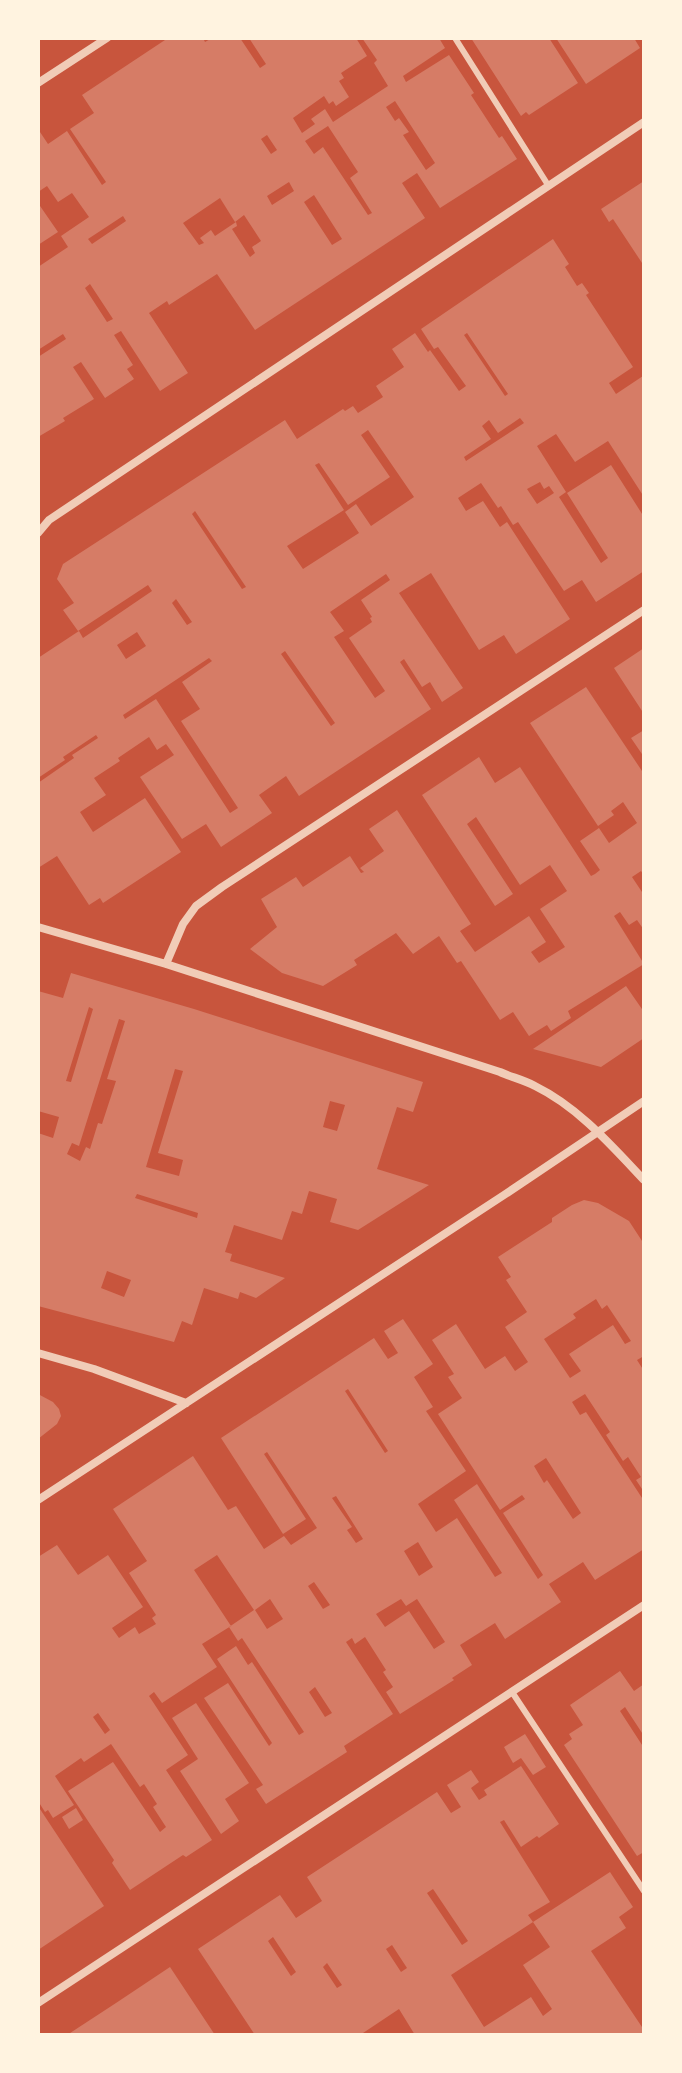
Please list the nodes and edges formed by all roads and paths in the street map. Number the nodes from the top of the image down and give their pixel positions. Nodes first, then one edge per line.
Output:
1 (107, 38) edge
2 (455, 38) edge
3 (38, 83) edge
4 (644, 122) edge
5 (548, 185) junction
6 (38, 533) edge
7 (644, 610) edge
8 (38, 927) edge
9 (166, 964) junction
10 (644, 1101) edge
11 (598, 1131) junction
12 (644, 1180) edge
13 (38, 1353) edge
14 (186, 1403) junction
15 (38, 1500) edge
16 (644, 1605) edge
17 (512, 1692) junction
18 (644, 1891) edge
19 (38, 2003) edge

1 - 3 street
2 - 5 lane
4 - 5 street
5 - 6 street
7 - 9 street
8 - 9 street
9 - 11 street
10 - 11 street
11 - 12 street
11 - 14 street
13 - 14 street
14 - 15 street
16 - 17 street
17 - 18 lane
17 - 19 street

